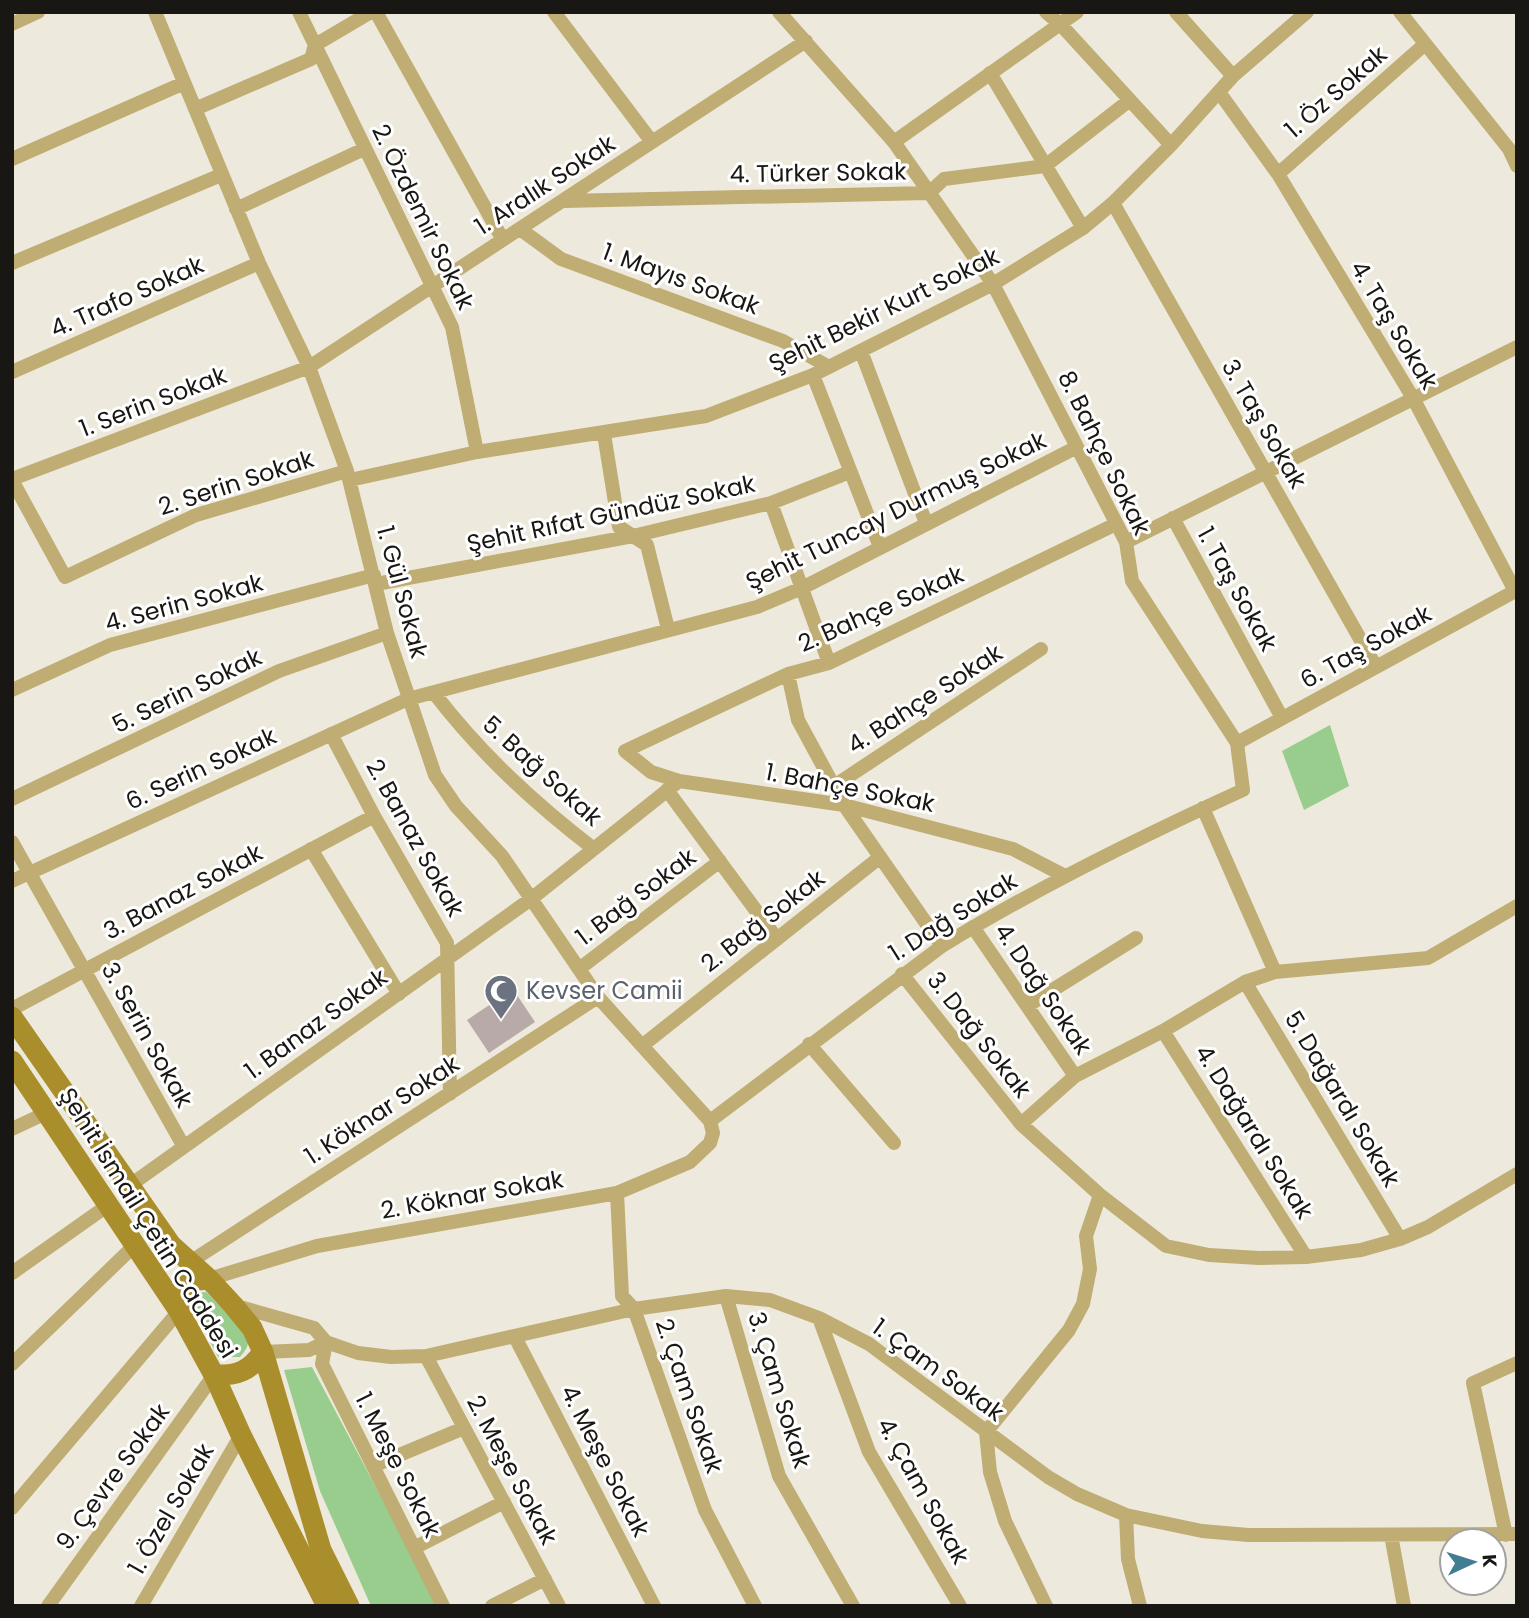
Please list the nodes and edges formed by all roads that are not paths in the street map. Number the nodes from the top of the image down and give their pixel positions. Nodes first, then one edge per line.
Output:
1 (38, 12) edge
2 (299, 12) edge
3 (373, 12) edge
4 (554, 12) edge
5 (779, 12) edge
6 (1046, 12) edge
7 (1077, 12) edge
8 (1176, 12) edge
9 (1307, 12) edge
10 (1400, 12) edge
11 (158, 13) edge
12 (12, 24) edge
13 (1062, 26) junction
14 (806, 41) junction
15 (1425, 44) junction
16 (315, 45) junction
17 (990, 73) junction
18 (1233, 76) junction
19 (184, 83) junction
20 (1219, 92) junction
21 (1130, 100) junction
22 (195, 109) junction
23 (652, 142) junction
24 (894, 142) junction
25 (1171, 145) junction
26 (364, 149) junction
27 (1513, 149) edge
28 (12, 159) edge
29 (1045, 166) junction
30 (1517, 166) edge
31 (1278, 174) junction
32 (221, 175) junction
33 (929, 193) junction
34 (562, 201) junction
35 (1113, 203) junction
36 (236, 209) junction
37 (1083, 228) junction
38 (520, 229) junction
39 (503, 240) junction
40 (259, 262) junction
41 (12, 263) edge
42 (993, 284) junction
43 (432, 286) junction
44 (1517, 347) edge
45 (862, 351) junction
46 (829, 366) junction
47 (309, 367) junction
48 (12, 372) edge
49 (813, 375) junction
50 (1413, 398) junction
51 (604, 434) junction
52 (1077, 447) junction
53 (477, 452) junction
54 (850, 472) junction
55 (1265, 472) junction
56 (349, 475) junction
57 (12, 480) edge
58 (771, 503) junction
59 (1173, 518) junction
60 (926, 523) junction
61 (1116, 524) junction
62 (633, 536) junction
63 (1126, 541) junction
64 (880, 547) junction
65 (375, 580) junction
66 (802, 588) junction
67 (1516, 590) edge
68 (668, 629) junction
69 (387, 634) junction
70 (1041, 649) dead end
71 (829, 663) junction
72 (1376, 667) junction
73 (788, 674) junction
74 (12, 690) edge
75 (433, 694) junction
76 (408, 699) junction
77 (1282, 718) junction
78 (331, 734) junction
79 (1237, 743) junction
80 (625, 751) joint
81 (673, 785) junction
82 (834, 786) junction
83 (1242, 790) joint
84 (12, 799) edge
85 (844, 805) junction
86 (1203, 808) junction
87 (374, 816) junction
88 (12, 842) edge
89 (311, 849) junction
90 (594, 849) junction
91 (879, 858) junction
92 (720, 861) junction
93 (30, 873) junction
94 (1065, 876) junction
95 (12, 881) edge
96 (531, 900) junction
97 (1517, 906) edge
98 (973, 927) junction
99 (1136, 938) dead end
100 (778, 939) junction
101 (942, 946) junction
102 (446, 959) junction
103 (579, 969) junction
104 (85, 970) junction
105 (1275, 972) junction
106 (902, 974) junction
107 (1245, 982) junction
108 (399, 993) junction
109 (598, 998) junction
110 (1027, 1006) junction
111 (12, 1009) edge
112 (12, 1017) edge
113 (1163, 1031) junction
114 (809, 1044) junction
115 (643, 1045) junction
116 (12, 1061) edge
117 (1075, 1076) junction
118 (450, 1094) junction
119 (48, 1112) junction
120 (710, 1121) junction
121 (1021, 1124) junction
122 (12, 1129) edge
123 (894, 1143) dead end
124 (184, 1147) junction
125 (1517, 1174) edge
126 (129, 1186) junction
127 (617, 1192) junction
128 (1101, 1195) junction
129 (107, 1206) junction
130 (1400, 1239) junction
131 (135, 1245) junction
132 (1306, 1257) junction
133 (190, 1262) junction
134 (12, 1273) edge
135 (209, 1279) junction
136 (726, 1296) junction
137 (233, 1305) junction
138 (634, 1309) junction
139 (179, 1311) junction
140 (819, 1318) junction
141 (515, 1337) junction
142 (326, 1342) junction
143 (264, 1352) junction
144 (426, 1356) junction
145 (1517, 1363) edge
146 (12, 1364) edge
147 (214, 1374) junction
148 (464, 1428) junction
149 (986, 1432) junction
150 (241, 1435) junction
151 (373, 1466) junction
152 (504, 1502) junction
153 (12, 1508) edge
154 (1126, 1515) junction
155 (1511, 1534) edge
156 (1391, 1535) junction
157 (414, 1548) junction
158 (545, 1579) junction
159 (959, 1603) edge
160 (48, 1606) edge
161 (141, 1606) edge
162 (327, 1606) edge
163 (349, 1606) edge
164 (443, 1606) edge
165 (492, 1606) edge
166 (559, 1606) edge
167 (654, 1606) edge
168 (755, 1606) edge
169 (853, 1606) edge
170 (943, 1606) edge
171 (1046, 1606) edge
172 (1140, 1606) edge
173 (1404, 1606) edge

1 - 12 street
2 - 16 street, 2. Özdemir Sokak
3 - 16 street
3 - 39 street
4 - 23 street
5 - 14 street, 8. Bahçe Sokak
6 - 13 street
7 - 13 street
8 - 18 street
9 - 18 street, Şehit Bekir Kurt Sokak
10 - 15 street
11 - 19 street, 1. Gül Sokak
13 - 17 street
13 - 21 street
14 - 23 street, 1. Aralık Sokak
14 - 24 street, 8. Bahçe Sokak
15 - 27 street
15 - 31 street, 1. Öz Sokak
16 - 22 street
16 - 26 street, 2. Özdemir Sokak
17 - 24 street
17 - 29 street
18 - 20 street, Şehit Bekir Kurt Sokak
19 - 22 street, 1. Gül Sokak
19 - 28 street
20 - 25 street, Şehit Bekir Kurt Sokak
20 - 31 street, 4. Taş Sokak
21 - 25 street
21 - 29 street, 4. Türker Sokak
22 - 32 street, 1. Gül Sokak
23 - 34 street, 1. Aralık Sokak
24 - 33 street, 8. Bahçe Sokak
25 - 35 street, Şehit Bekir Kurt Sokak
26 - 36 street
26 - 43 street, 2. Özdemir Sokak
27 - 30 street
29 - 33 street, 4. Türker Sokak
29 - 37 street
31 - 50 street, 4. Taş Sokak
32 - 36 street, 1. Gül Sokak
32 - 41 street
33 - 34 street, 4. Türker Sokak
33 - 42 street, 8. Bahçe Sokak
34 - 38 street, 1. Aralık Sokak
35 - 37 street, Şehit Bekir Kurt Sokak
35 - 55 street, 3. Taş Sokak
36 - 40 street, 1. Gül Sokak
37 - 42 street, Şehit Bekir Kurt Sokak
38 - 39 street, 1. Aralık Sokak
38 - 46 street, 1. Mayıs Sokak
39 - 43 street, 1. Aralık Sokak
40 - 47 street, 1. Gül Sokak
40 - 48 street, 4. Trafo Sokak
42 - 45 street, Şehit Bekir Kurt Sokak
42 - 52 street, 8. Bahçe Sokak
43 - 47 street, 1. Aralık Sokak
43 - 53 street, 2. Özdemir Sokak
44 - 50 street
45 - 46 street, Şehit Bekir Kurt Sokak
45 - 60 street
46 - 49 street, Şehit Bekir Kurt Sokak
47 - 56 street, 1. Gül Sokak
47 - 57 street, 1. Serin Sokak
49 - 51 street, Şehit Bekir Kurt Sokak
49 - 54 street
50 - 55 street
50 - 67 street, 4. Taş Sokak
51 - 53 street, Şehit Bekir Kurt Sokak
51 - 62 street
52 - 60 street, Şehit Tuncay Durmuş Sokak
52 - 61 street, 8. Bahçe Sokak
53 - 56 street, Şehit Bekir Kurt Sokak
54 - 58 street, Şehit Rıfat Gündüz Sokak
54 - 64 street
55 - 59 street
55 - 72 street, 3. Taş Sokak
56 - 57 street, 2. Serin Sokak
56 - 65 street, 1. Gül Sokak
58 - 62 street, Şehit Rıfat Gündüz Sokak
58 - 66 street
59 - 63 street
59 - 77 street, 1. Taş Sokak
60 - 64 street, Şehit Tuncay Durmuş Sokak
61 - 63 street, 8. Bahçe Sokak
61 - 71 street, 2. Bahçe Sokak
62 - 65 street, Şehit Rıfat Gündüz Sokak
62 - 68 street
63 - 79 street, 8. Bahçe Sokak
64 - 66 street, Şehit Tuncay Durmuş Sokak
65 - 69 street, 1. Gül Sokak
65 - 74 street, 4. Serin Sokak
66 - 68 street, Şehit Tuncay Durmuş Sokak
66 - 71 street
67 - 72 street, 6. Taş Sokak
68 - 75 street, Şehit Tuncay Durmuş Sokak
69 - 76 street, 1. Gül Sokak
69 - 84 street, 5. Serin Sokak
70 - 82 street, 4. Bahçe Sokak
71 - 73 street, 2. Bahçe Sokak
72 - 77 street, 6. Taş Sokak
73 - 80 street, 2. Bahçe Sokak
73 - 82 street
75 - 76 street, Şehit Tuncay Durmuş Sokak
75 - 90 street, 5. Bağ Sokak
76 - 78 street, 6. Serin Sokak
76 - 96 street, 1. Gül Sokak
77 - 79 street, 6. Taş Sokak
78 - 87 street, 2. Banaz Sokak
78 - 93 street, 6. Serin Sokak
79 - 83 street, 8. Bahçe Sokak
80 - 81 street, 1. Bahçe Sokak
81 - 85 street, 1. Bahçe Sokak
81 - 90 street, 1. Banaz Sokak
81 - 92 street
82 - 85 street
83 - 86 street, 1. Dağ Sokak
85 - 91 street
85 - 94 street, 1. Bahçe Sokak
86 - 94 street, 1. Dağ Sokak
86 - 105 street
87 - 89 street, 3. Banaz Sokak
87 - 102 street, 2. Banaz Sokak
88 - 93 street, 3. Serin Sokak
89 - 104 street, 3. Banaz Sokak
89 - 108 street
90 - 96 street, 1. Banaz Sokak
91 - 100 street, 2. Bağ Sokak
91 - 101 street
92 - 100 street
92 - 103 street, 1. Bağ Sokak
93 - 95 street, 6. Serin Sokak
93 - 104 street, 3. Serin Sokak
94 - 98 street, 1. Dağ Sokak
96 - 102 street, 1. Banaz Sokak
96 - 103 street, 1. Gül Sokak
97 - 105 street
98 - 101 street, 1. Dağ Sokak
98 - 110 street, 4. Dağ Sokak
99 - 110 street
100 - 115 street, 2. Bağ Sokak
101 - 106 street, 1. Dağ Sokak
102 - 108 street, 1. Banaz Sokak
102 - 118 street, 2. Banaz Sokak
103 - 109 street, 1. Gül Sokak
104 - 111 street, 3. Banaz Sokak
104 - 124 street, 3. Serin Sokak
105 - 107 street
106 - 114 street, 1. Dağ Sokak
106 - 121 street, 3. Dağ Sokak
107 - 113 street
107 - 130 street, 5. Dağardı Sokak
108 - 124 street, 1. Banaz Sokak
109 - 115 street, 1. Gül Sokak
109 - 118 street, 1. Köknar Sokak
110 - 117 street, 4. Dağ Sokak
112 - 126 street, Şehit İsmail Çetin Caddesi
113 - 117 street
113 - 132 street, 4. Dağardı Sokak
114 - 120 street, 1. Dağ Sokak
114 - 123 street
115 - 120 street, 1. Gül Sokak
116 - 119 street, Şehit İsmail Çetin Caddesi
117 - 121 street
118 - 133 street, 1. Köknar Sokak
119 - 122 street
119 - 129 street, Şehit İsmail Çetin Caddesi
120 - 127 street, 2. Köknar Sokak
121 - 128 street, 3. Dağ Sokak
124 - 126 street, 1. Banaz Sokak
125 - 130 street, 3. Dağ Sokak
126 - 133 street, Şehit İsmail Çetin Caddesi
127 - 135 street, 2. Köknar Sokak
127 - 138 street, 2. Çam Sokak
128 - 132 street, 3. Dağ Sokak
128 - 149 street
129 - 131 street, Şehit İsmail Çetin Caddesi
129 - 134 street
130 - 132 street, 3. Dağ Sokak
131 - 139 street, Şehit İsmail Çetin Caddesi
131 - 146 street
133 - 135 street, Şehit İsmail Çetin Caddesi
135 - 137 street, Şehit İsmail Çetin Caddesi
135 - 139 street
136 - 138 street, 1. Çam Sokak
136 - 140 street, 1. Çam Sokak
136 - 169 street, 3. Çam Sokak
137 - 142 street, 1. Çam Sokak
137 - 143 street, Şehit İsmail Çetin Caddesi
138 - 141 street, 1. Çam Sokak
138 - 168 street, 2. Çam Sokak
139 - 147 street, Şehit İsmail Çetin Caddesi
139 - 153 street
140 - 149 street, 1. Çam Sokak
140 - 159 street, 4. Çam Sokak
141 - 144 street, 1. Çam Sokak
141 - 167 street, 4. Meşe Sokak
142 - 143 street
142 - 144 street, 1. Çam Sokak
142 - 151 street, 1. Meşe Sokak
143 - 147 street
143 - 163 street, Şehit İsmail Çetin Caddesi
144 - 148 street, 2. Meşe Sokak
145 - 155 street
147 - 150 street, Şehit İsmail Çetin Caddesi
147 - 160 street, 9. Çevre Sokak
148 - 151 street
148 - 152 street, 2. Meşe Sokak
149 - 154 street, 1. Çam Sokak
149 - 171 street
150 - 161 street, 1. Özel Sokak
150 - 162 street, Şehit İsmail Çetin Caddesi
151 - 157 street, 1. Meşe Sokak
152 - 157 street
152 - 158 street, 2. Meşe Sokak
154 - 156 street, 1. Çam Sokak
154 - 172 street
155 - 156 street, 1. Çam Sokak
156 - 173 street
157 - 164 street, 1. Meşe Sokak
158 - 165 street
158 - 166 street, 2. Meşe Sokak
159 - 170 street

